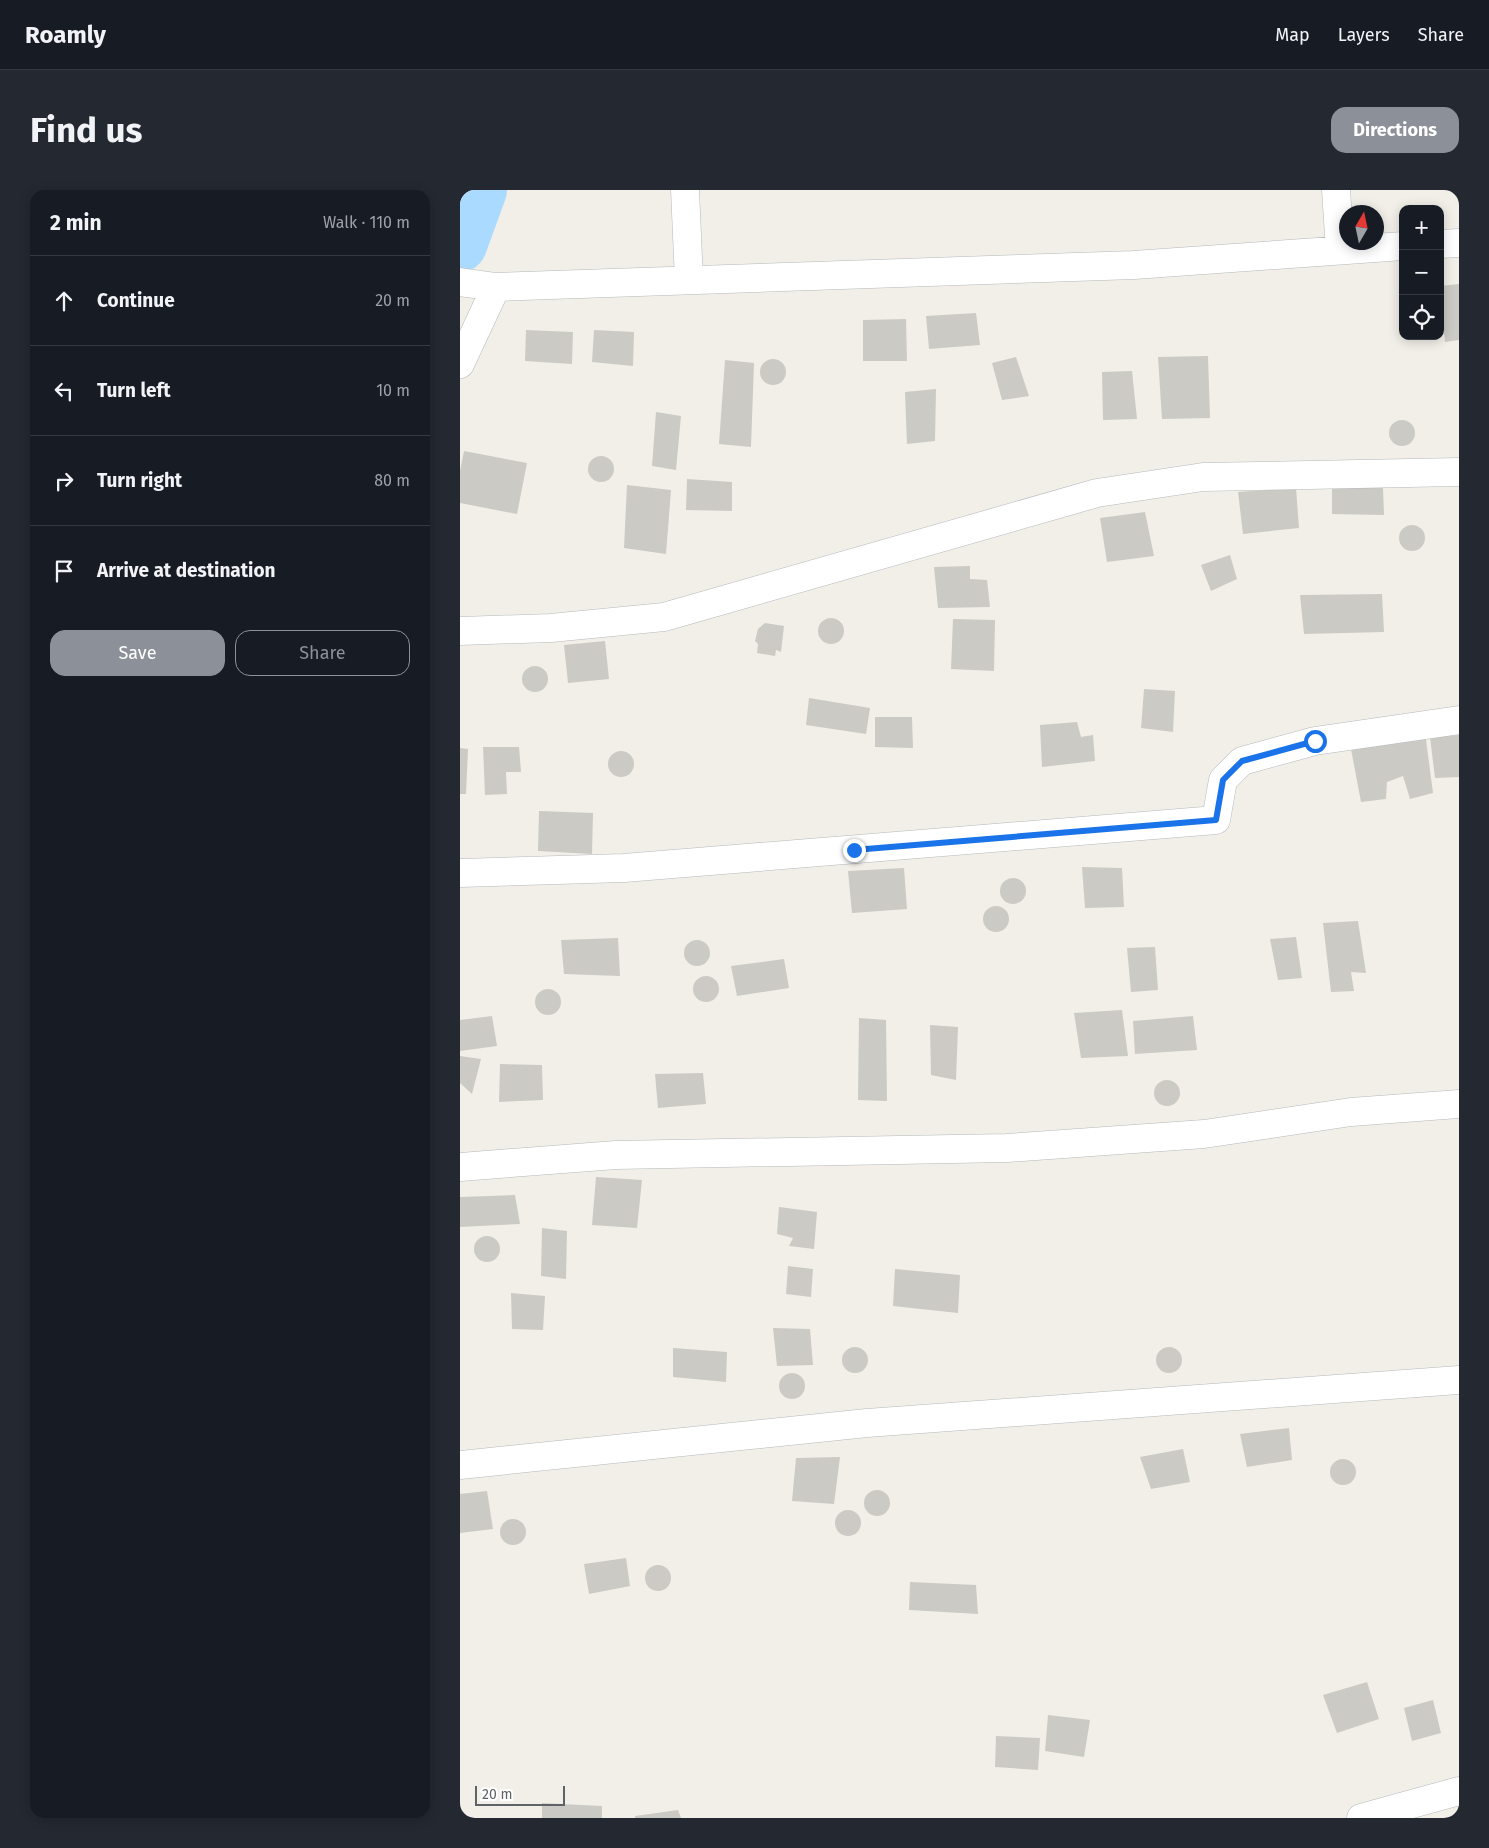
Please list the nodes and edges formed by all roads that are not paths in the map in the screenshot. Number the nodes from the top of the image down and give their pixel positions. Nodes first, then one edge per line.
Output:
1 (685, 190) edge
2 (1336, 190) edge
3 (1339, 235) edge
4 (1459, 243) edge
5 (1444, 244) edge
6 (1399, 246) edge
7 (1384, 247) edge
8 (1340, 250) edge
9 (690, 280) junction
10 (460, 282) edge
11 (496, 287) junction
12 (460, 364) edge
13 (1459, 472) edge
14 (460, 632) edge
15 (1459, 720) edge
16 (460, 873) edge
17 (1459, 1104) edge
18 (460, 1167) edge
19 (1459, 1380) edge
20 (460, 1465) edge
21 (1459, 1791) edge
22 (1361, 1818) edge

1 - 9 street
2 - 3 street
4 - 5 street
6 - 7 street
8 - 9 street
9 - 11 street
10 - 11 street
11 - 12 street
13 - 14 street
15 - 16 street
17 - 18 street
19 - 20 street
21 - 22 street

